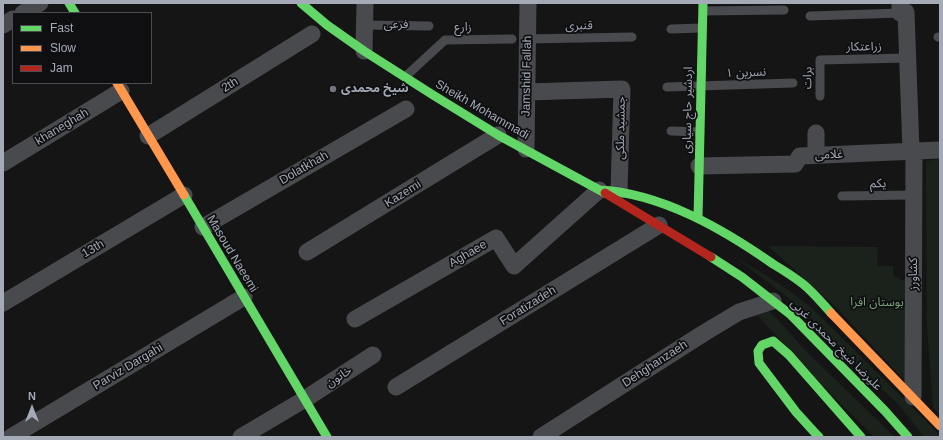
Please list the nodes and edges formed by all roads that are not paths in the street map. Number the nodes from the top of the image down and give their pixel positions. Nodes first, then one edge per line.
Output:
1 (40, 3) edge
2 (70, 3) edge
3 (301, 3) edge
4 (365, 3) edge
5 (528, 3) edge
6 (703, 7) edge
7 (900, 8) edge
8 (784, 10) dead end
9 (25, 12) edge
10 (74, 12) edge
11 (810, 16) dead end
12 (12, 20) edge
13 (3, 25) edge
14 (364, 25) junction
15 (429, 26) dead end
16 (702, 28) junction
17 (671, 29) dead end
18 (312, 34) dead end
19 (632, 37) dead end
20 (520, 39) junction
21 (364, 51) junction
22 (908, 58) junction
23 (820, 60) joint
24 (405, 77) junction
25 (793, 83) dead end
26 (701, 86) junction
27 (119, 87) edge
28 (668, 87) dead end
29 (527, 92) junction
30 (820, 96) dead end
31 (406, 109) dead end
32 (671, 131) dead end
33 (700, 132) junction
34 (816, 133) dead end
35 (498, 135) junction
36 (148, 136) junction
37 (526, 149) junction
38 (940, 150) edge
39 (912, 151) junction
40 (816, 155) junction
41 (3, 163) edge
42 (699, 166) junction
43 (599, 190) junction
44 (619, 191) junction
45 (184, 195) junction
46 (914, 195) junction
47 (842, 196) dead end
48 (698, 218) junction
49 (659, 225) junction
50 (203, 227) junction
51 (308, 252) dead end
52 (244, 297) junction
53 (773, 301) junction
54 (3, 303) edge
55 (355, 319) dead end
56 (373, 355) dead end
57 (396, 387) dead end
58 (913, 397) junction
59 (305, 399) junction
60 (940, 426) edge
61 (816, 436) edge
62 (11, 437) edge
63 (241, 437) edge
64 (327, 437) edge
65 (541, 437) edge
66 (862, 437) edge
67 (908, 437) edge

1 - 9 street
2 - 10 street
3 - 21 street, Sheikh Mohammadi
4 - 14 street
5 - 20 street, Jamshid Fallah
6 - 8 lane
6 - 16 street, اردشیر حاج سیاری
7 - 11 lane
7 - 22 street, کشاورز
12 - 13 street
14 - 15 lane, فرعی
14 - 21 street
16 - 17 lane
16 - 26 street, اردشیر حاج سیاری
18 - 36 street, 2th
19 - 20 lane, قنبری
20 - 24 lane, زارع
20 - 29 street, Jamshid Fallah
21 - 24 street, Sheikh Mohammadi
22 - 23 lane, زراعتکار
22 - 39 street, کشاورز
23 - 30 lane, برات
24 - 35 street, Sheikh Mohammadi
25 - 26 lane, نسرین ۱
26 - 28 lane, نسرین ۱
26 - 33 street, اردشیر حاج سیاری
27 - 36 street, Masoud Naeemi
27 - 41 street, khaneghah
29 - 37 street, Jamshid Fallah
29 - 44 street, جمشید ملکی
31 - 50 street, Dolatkhah
32 - 33 lane
33 - 42 street, اردشیر حاج سیاری
34 - 40 street
35 - 37 street, Sheikh Mohammadi
35 - 51 street, Kazemi
36 - 45 street, Masoud Naeemi
37 - 43 street, Sheikh Mohammadi
38 - 39 street, غلامی
39 - 40 street, غلامی
39 - 46 street, کشاورز
40 - 42 street, غلامی
42 - 48 street, اردشیر حاج سیاری
43 - 44 street
43 - 49 street, Sheikh Mohammadi
43 - 55 street, Aghaee
44 - 48 street
45 - 50 street, Masoud Naeemi
45 - 54 street, 13th
46 - 47 lane, یکم
46 - 58 street, کشاورز
48 - 58 street
49 - 53 street, علیرضا شیخ محمدی غربی
49 - 57 street, Foratizadeh
50 - 52 street, Masoud Naeemi
52 - 59 street, Masoud Naeemi
52 - 62 street, Parviz Dargahi
53 - 65 street, Dehghanzaeh
53 - 67 street, علیرضا شیخ محمدی غربی
56 - 59 street, خاتون
58 - 60 street
59 - 63 street, خاتون
59 - 64 street, Masoud Naeemi
61 - 66 street

